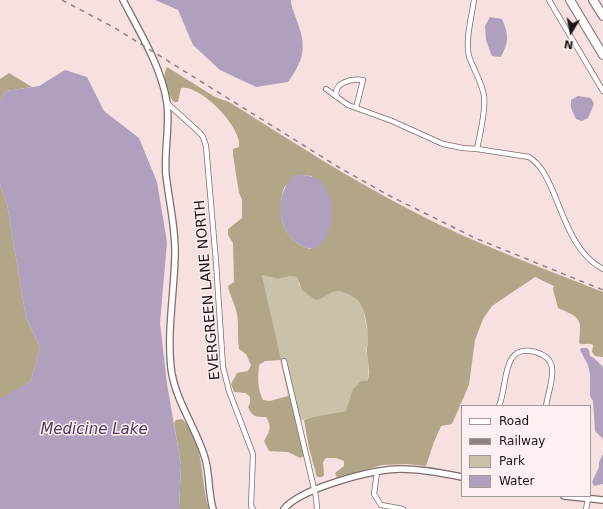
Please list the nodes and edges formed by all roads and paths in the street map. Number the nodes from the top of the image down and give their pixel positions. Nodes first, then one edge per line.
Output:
1 (123, 0) edge
2 (474, 0) edge
3 (549, 0) edge
4 (570, 0) edge
5 (593, 0) edge
6 (603, 16) edge
7 (603, 55) edge
8 (326, 89) dead end
9 (603, 91) edge
10 (338, 98) junction
11 (168, 104) junction
12 (356, 108) junction
13 (477, 149) junction
14 (603, 269) edge
15 (284, 361) dead end
16 (500, 405) edge
17 (546, 405) edge
18 (377, 472) junction
19 (461, 477) edge
20 (314, 490) junction
21 (572, 497) edge
22 (588, 499) junction
23 (603, 500) edge
24 (213, 508) edge
25 (253, 509) edge
26 (284, 509) edge
27 (317, 509) edge
28 (403, 509) edge
29 (586, 509) edge

1 - 11 street
2 - 13 street
3 - 9 street
4 - 7 highway
5 - 6 highway
8 - 10 street
10 - 12 street
10 - 12 street
11 - 24 street
11 - 25 street, EVERGREEN LANE NORTH
12 - 13 street
13 - 14 street
15 - 20 street
16 - 17 street
18 - 19 street
18 - 20 street
18 - 28 street
20 - 26 street
20 - 27 street
21 - 22 street
22 - 23 street
22 - 29 street

